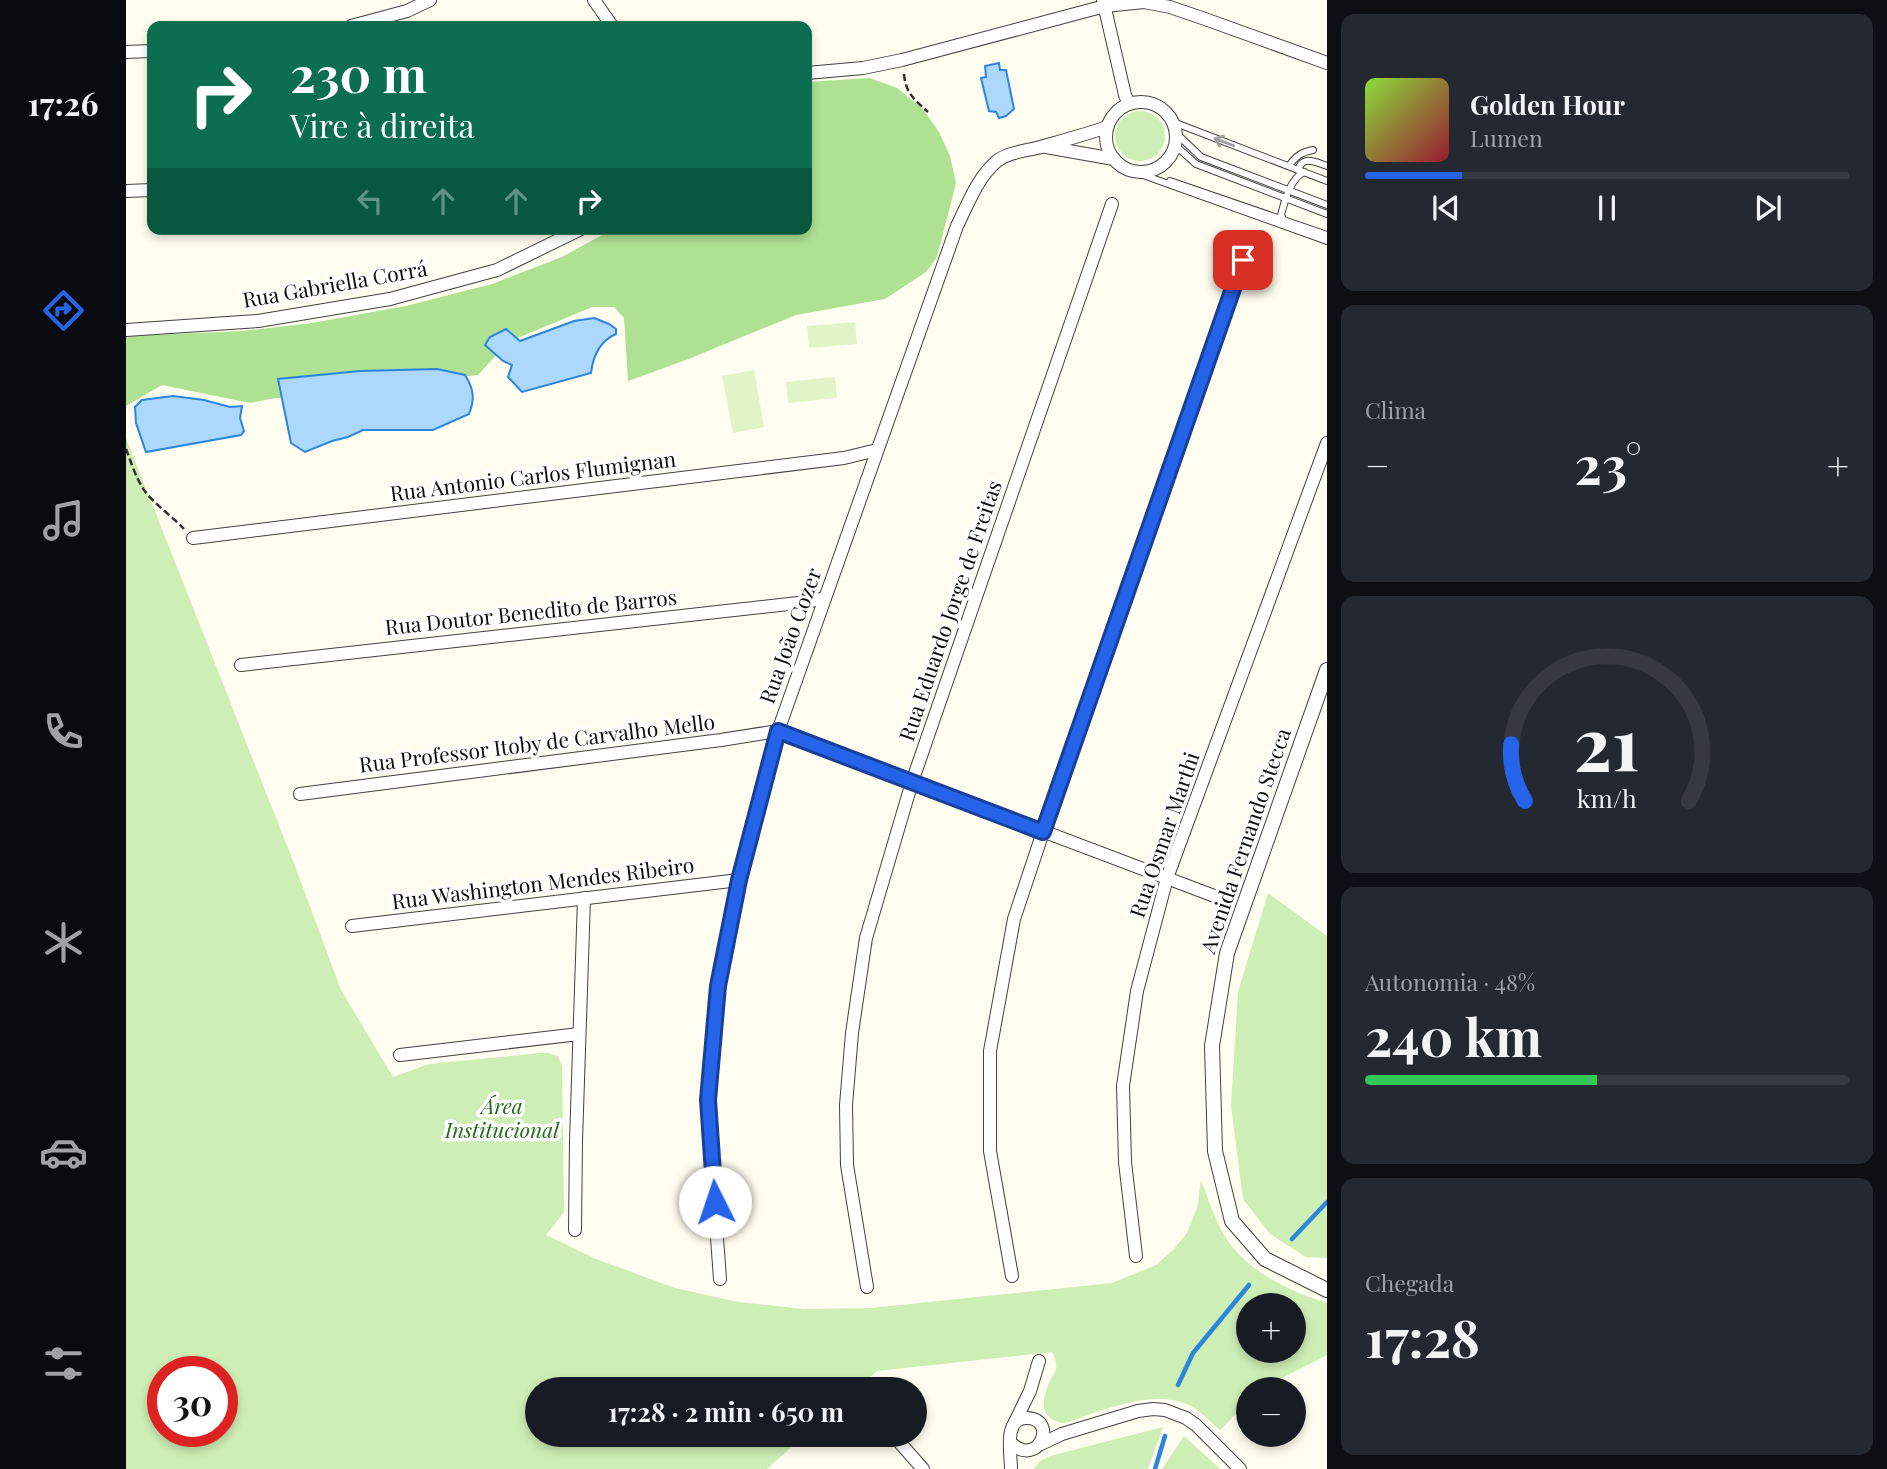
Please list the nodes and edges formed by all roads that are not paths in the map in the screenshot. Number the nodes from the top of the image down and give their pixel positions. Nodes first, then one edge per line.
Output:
1 (430, 0) edge
2 (596, 1) edge
3 (1104, 3) edge
4 (374, 21) edge
5 (609, 21) edge
6 (147, 51) edge
7 (126, 52) edge
8 (1327, 63) edge
9 (812, 72) edge
10 (1129, 104) junction
11 (1107, 127) junction
12 (1175, 134) junction
13 (1042, 147) junction
14 (1313, 150) dead end
15 (1114, 159) junction
16 (1289, 166) junction
17 (1327, 166) edge
18 (1132, 171) junction
19 (1301, 171) junction
20 (1146, 172) junction
21 (1327, 181) edge
22 (147, 190) edge
23 (126, 191) edge
24 (1289, 191) junction
25 (1286, 199) junction
26 (1112, 204) dead end
27 (1327, 205) edge
28 (1258, 214) junction
29 (1327, 214) edge
30 (1284, 220) junction
31 (1289, 228) junction
32 (569, 235) edge
33 (1327, 235) edge
34 (1327, 241) edge
35 (1243, 260) dead end
36 (126, 330) edge
37 (1327, 443) edge
38 (877, 450) junction
39 (193, 538) road end
40 (825, 598) junction
41 (241, 665) dead end
42 (1327, 670) edge
43 (778, 731) junction
44 (912, 782) junction
45 (300, 794) dead end
46 (1043, 832) junction
47 (1167, 878) junction
48 (739, 880) junction
49 (1217, 897) dead end
50 (584, 898) junction
51 (352, 926) dead end
52 (579, 1034) junction
53 (400, 1055) dead end
54 (575, 1230) dead end
55 (1136, 1256) dead end
56 (1013, 1276) dead end
57 (720, 1279) dead end
58 (1308, 1280) junction
59 (1327, 1282) edge
60 (867, 1287) dead end
61 (1327, 1290) edge
62 (1039, 1361) dead end
63 (1030, 1391) junction
64 (1015, 1422) junction
65 (1039, 1424) junction
66 (1062, 1434) junction
67 (1011, 1443) junction
68 (1041, 1444) junction
69 (904, 1447) edge
70 (1026, 1452) junction
71 (923, 1469) edge
72 (1012, 1469) edge
73 (1240, 1469) edge

1 - 4 street
2 - 5 street
3 - 8 street
3 - 9 street
3 - 10 street
6 - 7 street
10 - 11 street
10 - 12 street
11 - 13 street, Rua João Cozer
11 - 15 street
16 -> 12 lane
12 - 20 street
12 - 24 lane
12 - 25 lane
13 - 15 street, Rua João Cozer
13 - 38 street, Rua João Cozer
14 - 16 lane
15 - 18 street
16 - 19 lane
17 - 19 lane
18 - 20 street
18 - 28 lane
19 - 21 lane
19 - 24 lane
20 - 28 lane
22 - 23 street
24 - 25 lane
24 - 27 lane
25 - 29 lane
25 - 30 lane
26 - 44 street, Rua Eduardo Jorge de Freitas
28 - 30 lane
28 - 31 lane
30 - 31 lane
30 - 33 lane
31 - 34 lane
32 - 36 street, Rua Gabriella Corrá
35 - 46 street
37 - 47 street, Rua Osmar Marthi
38 - 39 street, Rua Antonio Carlos Flumignan
38 - 40 street, Rua João Cozer
40 - 41 street, Rua Doutor Benedito de Barros
40 - 43 street, Rua João Cozer
42 - 58 street, Avenida Fernando Stecca
43 - 44 street
43 - 45 street, Rua Professor Itoby de Carvalho Mello
43 - 48 street, Rua João Cozer
44 - 46 street
44 - 60 street, Rua Eduardo Jorge de Freitas
46 - 47 street
46 - 56 street
47 - 49 street
47 - 55 street, Rua Osmar Marthi
48 - 50 street, Rua Washington Mendes Ribeiro
48 - 57 street, Rua João Cozer
50 - 51 street, Rua Washington Mendes Ribeiro
50 - 52 street
52 - 53 street
52 - 54 street
58 - 59 street
58 - 61 street, Avenida Fernando Stecca
62 - 63 street
63 - 64 street
63 - 65 street
64 - 65 street
64 - 67 street
65 - 66 street
65 - 68 street
66 - 68 street
66 - 73 street
67 - 70 street
67 - 72 street
68 - 70 street
69 - 71 street
70 - 72 street

